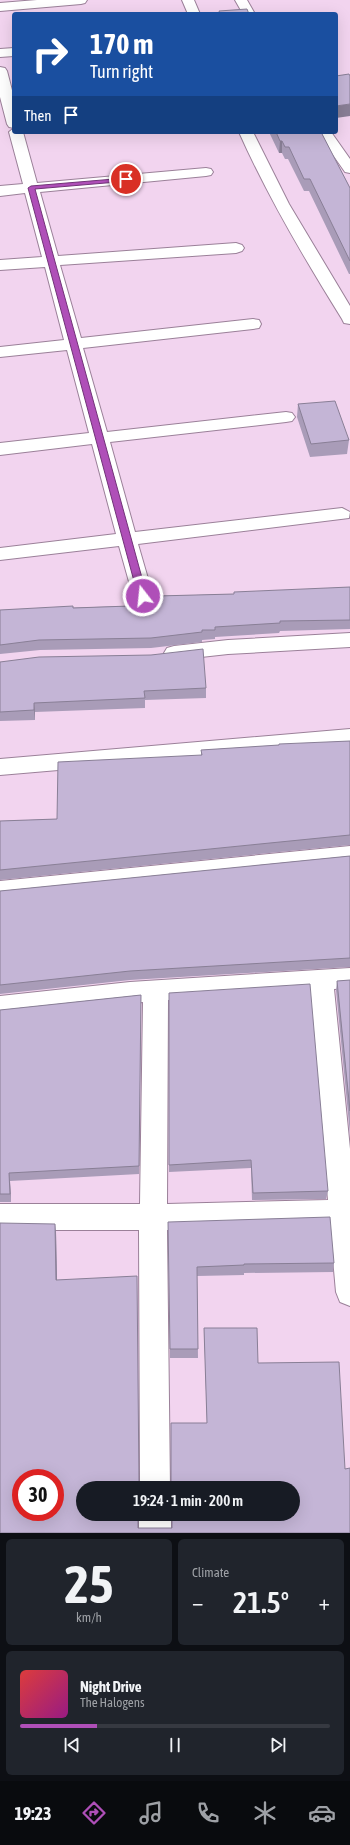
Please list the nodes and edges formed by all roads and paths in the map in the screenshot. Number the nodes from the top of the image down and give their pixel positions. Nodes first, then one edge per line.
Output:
1 (81, 0) edge
2 (188, 0) edge
3 (241, 0) edge
4 (0, 7) edge
5 (193, 12) edge
6 (248, 12) edge
7 (12, 52) edge
8 (0, 53) edge
9 (0, 71) edge
10 (12, 115) edge
11 (12, 122) edge
12 (0, 123) edge
13 (17, 134) edge
14 (247, 134) edge
15 (325, 134) edge
16 (350, 169) edge
17 (206, 172) dead end
18 (31, 188) junction
19 (0, 191) edge
20 (236, 248) dead end
21 (51, 261) junction
22 (0, 265) edge
23 (350, 319) edge
24 (253, 324) dead end
25 (74, 344) junction
26 (0, 352) edge
27 (286, 417) dead end
28 (99, 438) junction
29 (0, 449) edge
30 (342, 514) dead end
31 (127, 540) junction
32 (0, 554) edge
33 (143, 596) dead end
34 (350, 640) edge
35 (158, 655) edge
36 (350, 737) edge
37 (0, 767) edge
38 (350, 855) edge
39 (0, 890) edge
40 (350, 978) edge
41 (321, 980) junction
42 (156, 992) junction
43 (0, 1007) edge
44 (346, 1212) edge
45 (0, 1217) edge
46 (153, 1217) junction
47 (350, 1292) edge
48 (155, 1481) edge
49 (155, 1521) edge
50 (155, 1533) edge

1 - 4 street
2 - 5 street
3 - 6 street
7 - 8 street
9 - 10 street
11 - 12 street
13 - 18 street
14 - 23 street
15 - 16 street
17 - 18 street
18 - 19 street
18 - 21 street
20 - 21 street
21 - 22 street
21 - 25 street
24 - 25 street
25 - 26 street
25 - 28 street
27 - 28 street
28 - 29 street
28 - 31 street
30 - 31 street
31 - 32 street
31 - 33 street
34 - 35 street
36 - 37 street
38 - 39 street
40 - 41 street
41 - 42 street
41 - 44 street
42 - 43 street
42 - 46 street
44 - 46 street
44 - 47 street
45 - 46 street
46 - 48 street
49 - 50 street

